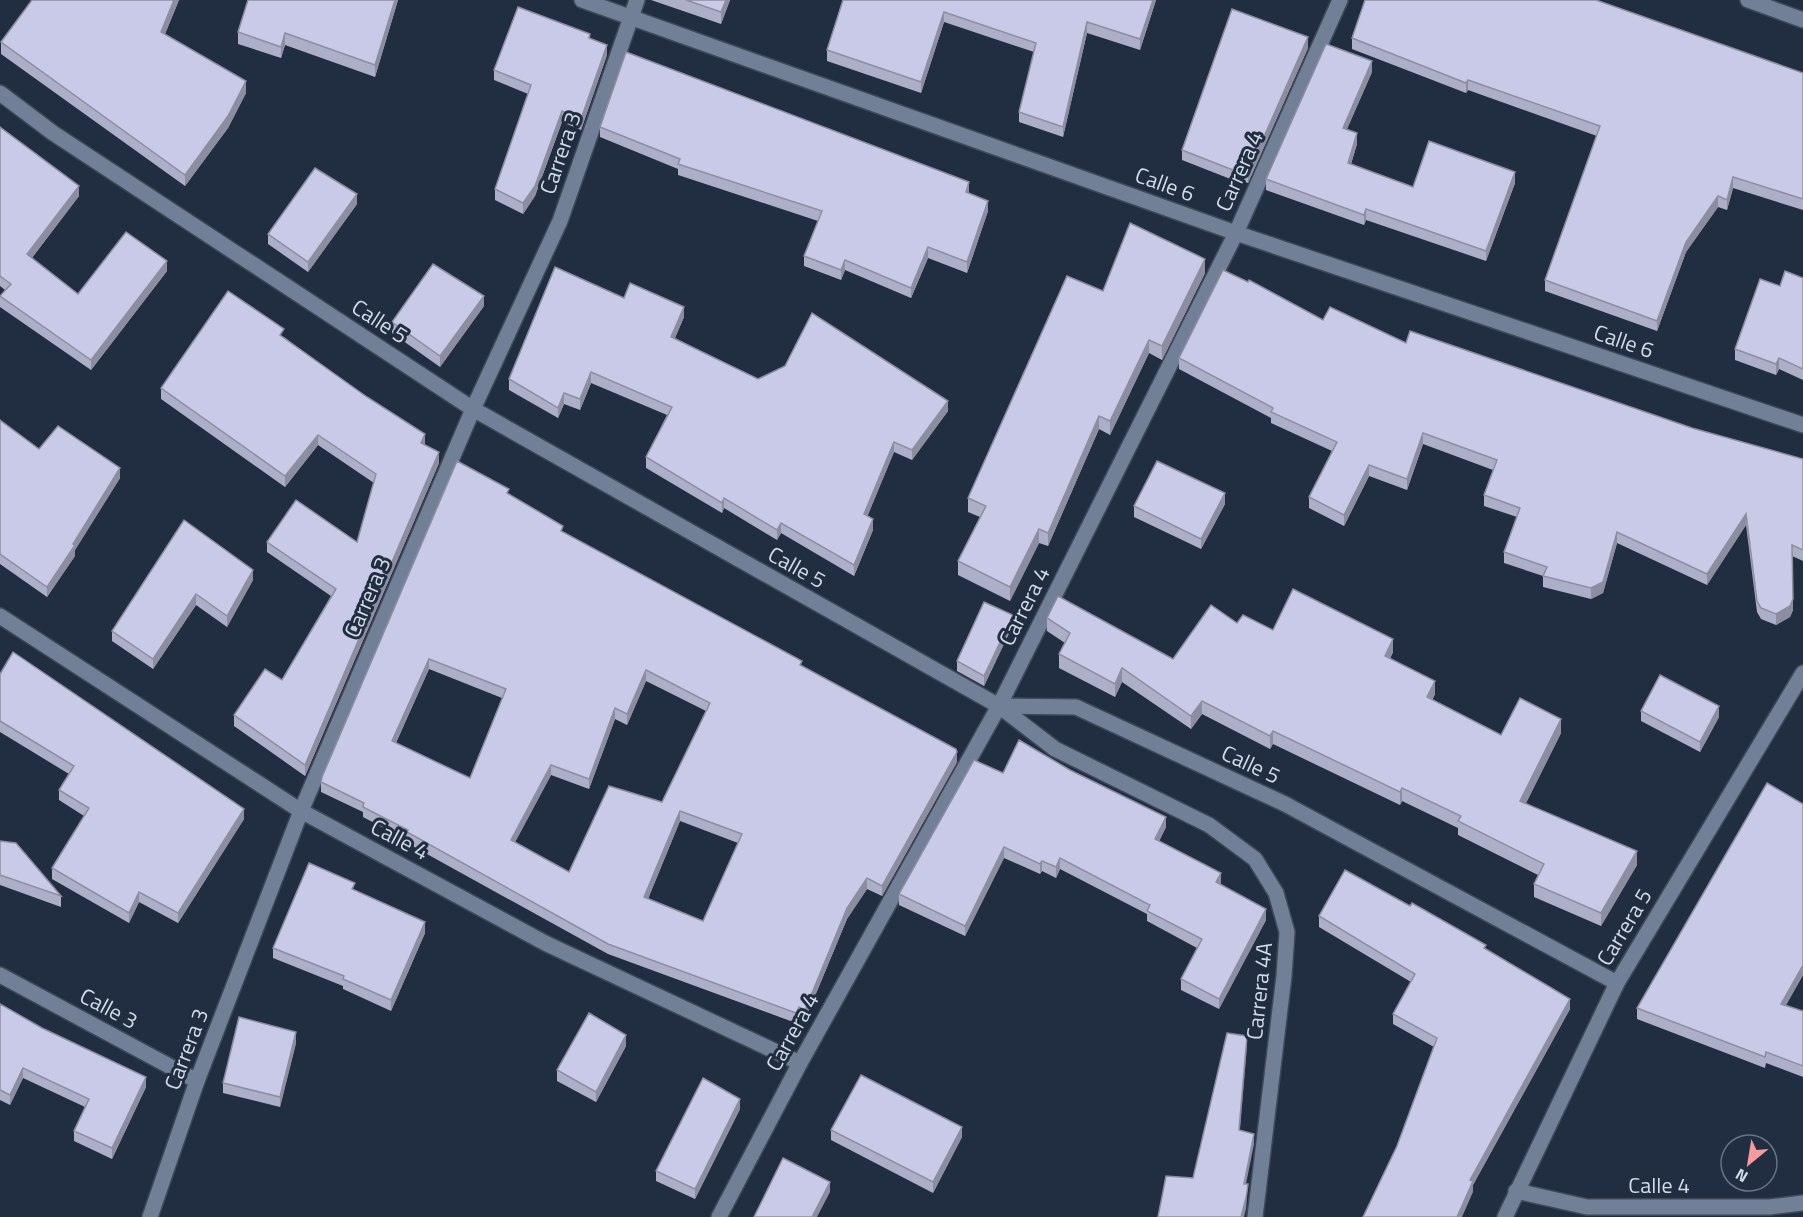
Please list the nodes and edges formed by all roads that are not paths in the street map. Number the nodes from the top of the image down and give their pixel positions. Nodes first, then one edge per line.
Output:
1 (582, 0) edge
2 (637, 0) edge
3 (1748, 0) edge
4 (1334, 2) edge
5 (631, 18) junction
6 (1803, 20) edge
7 (0, 93) edge
8 (1236, 233) junction
9 (472, 409) junction
10 (1803, 425) edge
11 (0, 616) edge
12 (1803, 673) edge
13 (999, 706) junction
14 (301, 811) junction
15 (0, 975) edge
16 (1617, 983) junction
17 (800, 1063) junction
18 (197, 1081) junction
19 (1516, 1191) junction
20 (1803, 1203) edge
21 (150, 1217) edge
22 (719, 1217) edge
23 (1255, 1217) edge
24 (1506, 1217) edge

1 - 5 street, Calle 6
2 - 5 street, Carrera 3
3 - 6 street
4 - 8 street, Carrera 4
5 - 8 street, Calle 6
5 - 9 street, Carrera 3
7 - 9 street, Calle 5
8 - 10 street, Calle 6
8 - 13 street, Carrera 4
9 - 13 street, Calle 5
9 - 14 street, Carrera 3
11 - 14 street, Calle 4
12 - 16 street, Carrera 5
13 - 16 street, Calle 5
13 - 17 street, Carrera 4
13 - 23 street, Carrera 4A
14 - 17 street, Calle 4
14 - 18 street, Carrera 3
15 - 18 street, Calle 3
16 - 19 street, Carrera 5
17 - 22 street, Carrera 4
18 - 21 street, Carrera 3
19 - 20 street, Calle 4
19 - 24 street, Carrera 5

